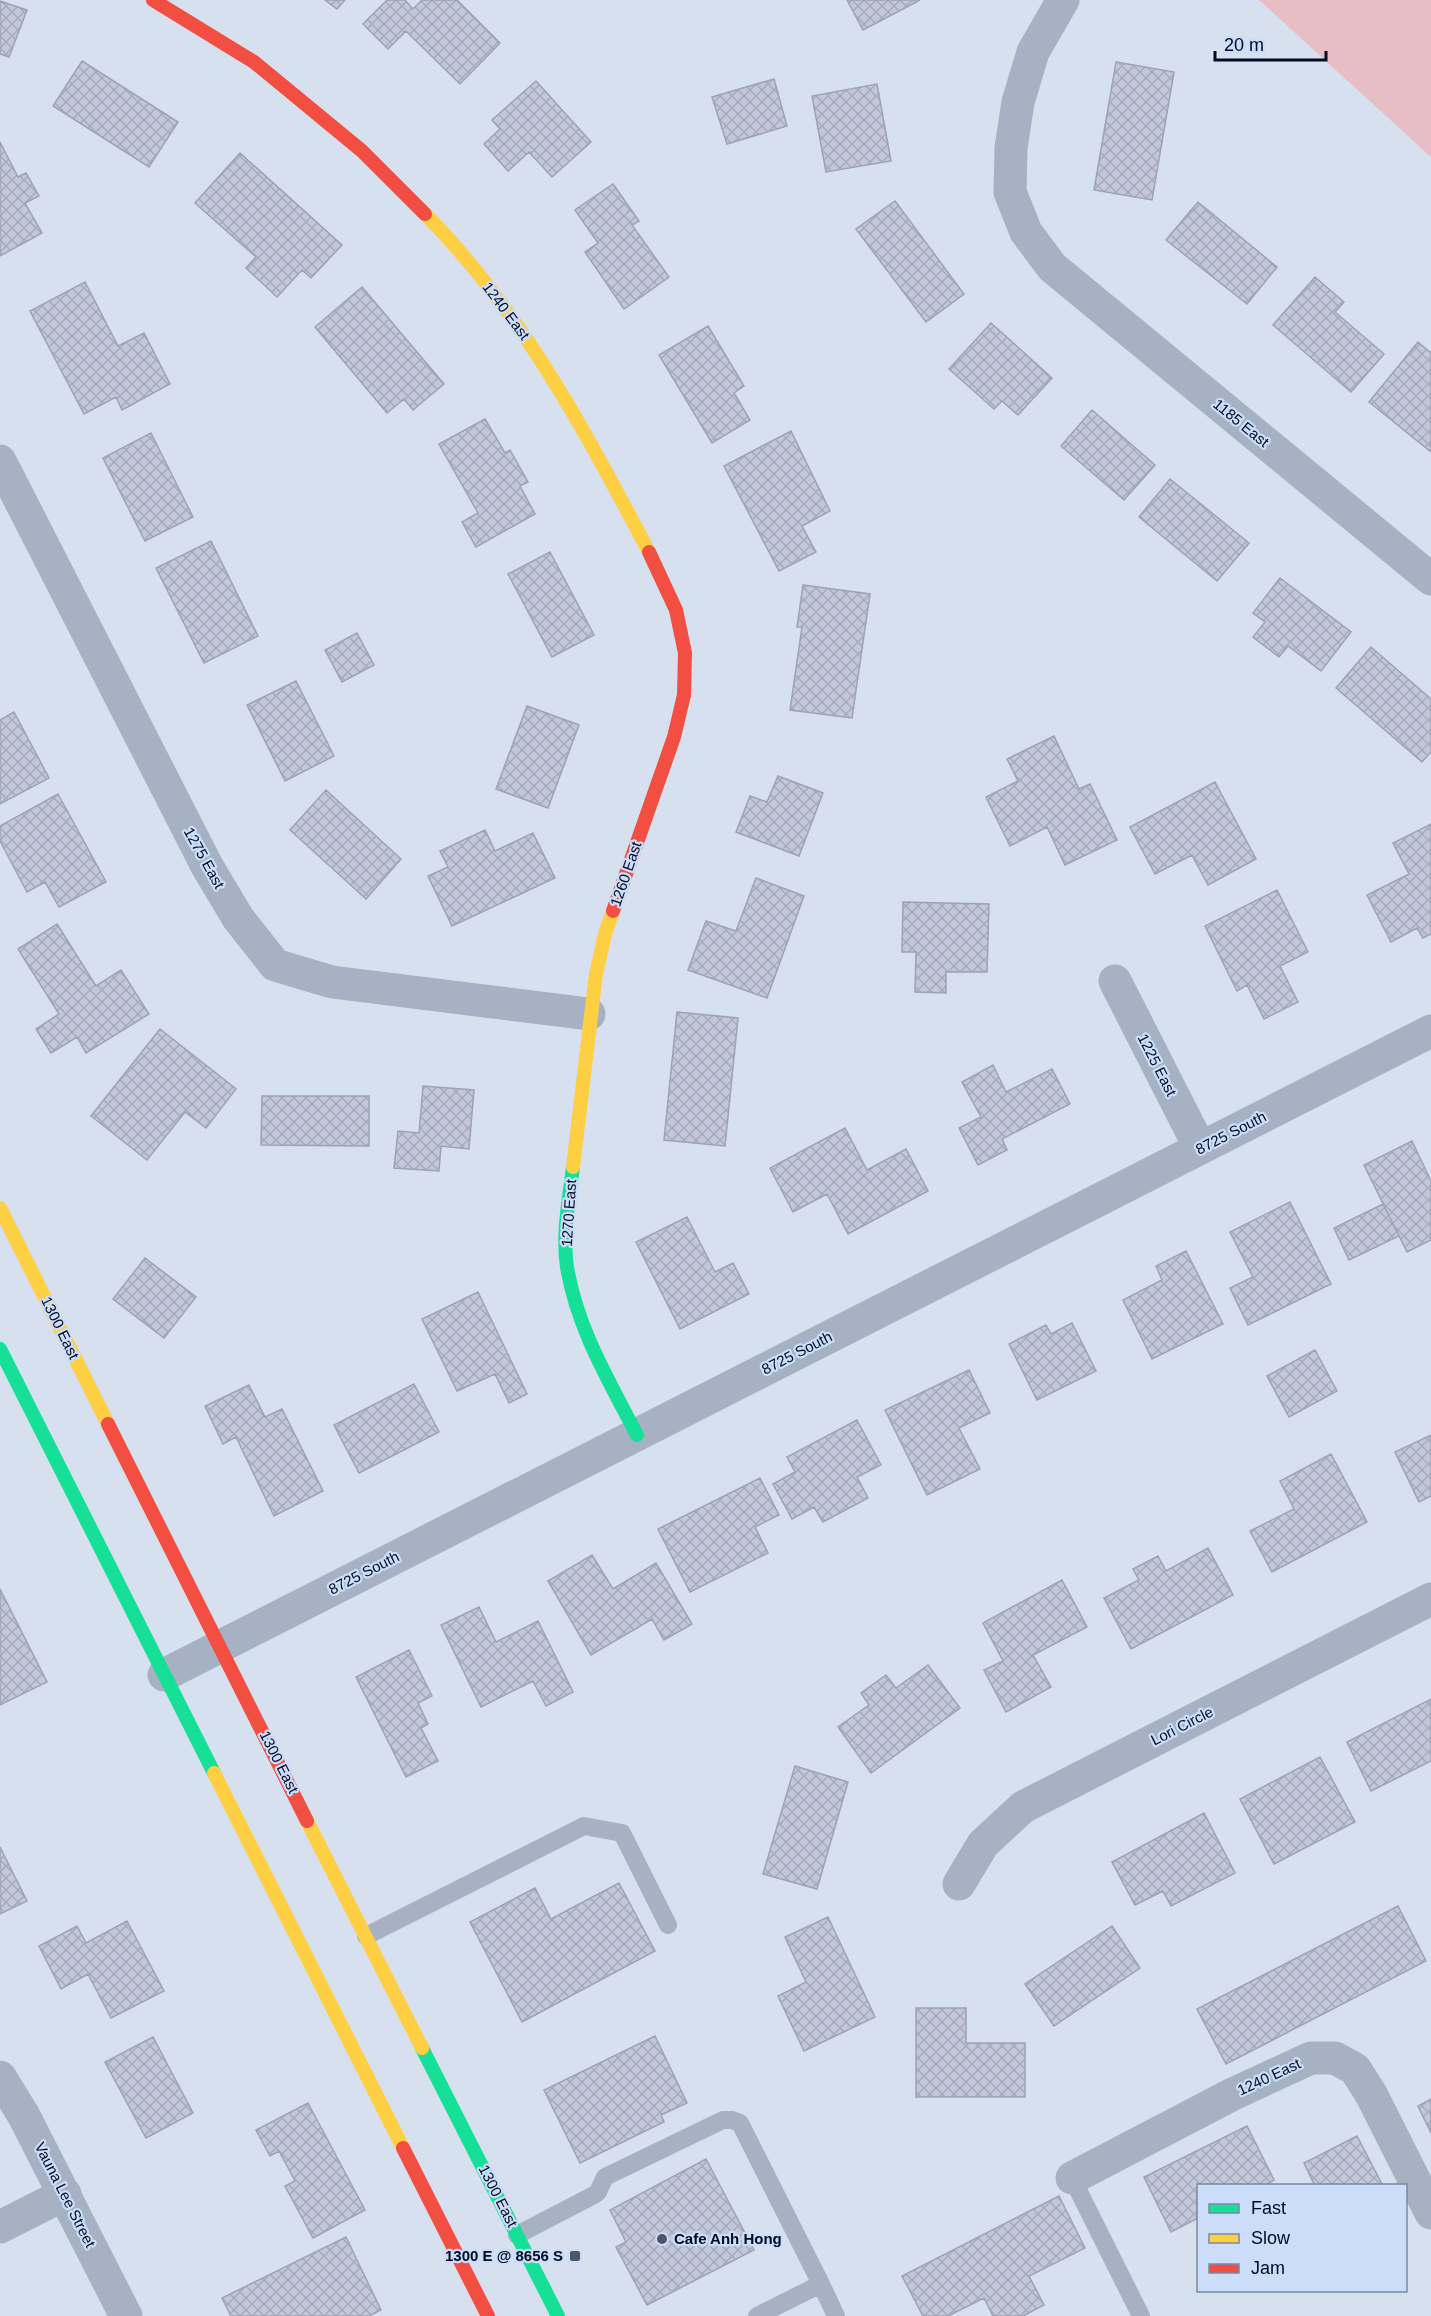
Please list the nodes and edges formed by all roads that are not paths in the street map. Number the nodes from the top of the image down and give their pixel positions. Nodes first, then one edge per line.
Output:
1 (153, 0) edge
2 (1063, 0) edge
3 (0, 461) edge
4 (1431, 579) edge
5 (674, 737) joint
6 (1114, 981) dead end
7 (589, 1014) junction
8 (1431, 1031) edge
9 (1200, 1148) junction
10 (0, 1208) edge
11 (0, 1350) edge
12 (637, 1435) junction
13 (1431, 1599) edge
14 (219, 1648) junction
15 (164, 1675) junction
16 (959, 1884) dead end
17 (668, 1925) dead end
18 (366, 1936) junction
19 (0, 2077) edge
20 (1072, 2178) joint
21 (65, 2194) junction
22 (1431, 2213) edge
23 (0, 2227) edge
24 (517, 2235) junction
25 (821, 2284) junction
26 (126, 2316) edge
27 (488, 2316) edge
28 (558, 2316) edge
29 (757, 2316) edge
30 (836, 2316) edge
31 (1141, 2316) edge

1 - 5 main road, 1240 East
2 - 4 street, 1185 East
3 - 7 street, 1275 East
5 - 7 main road, 1260 East
6 - 9 street, 1225 East
7 - 12 main road, 1270 East
8 - 9 street, 8725 South
9 - 12 street, 8725 South
10 - 14 main road, 1300 East
11 - 15 main road
12 - 14 street, 8725 South
13 - 16 street, Lori Circle
14 - 15 street, 8725 South
14 - 18 main road, 1300 East
15 - 27 main road
17 - 18 lane
18 - 24 main road, 1300 East
19 - 21 street, Vauna Lee Street
20 - 22 street, 1240 East
20 - 31 lane
21 - 23 street
21 - 26 street, Vauna Lee Street
24 - 25 lane
24 - 28 main road, 1300 East
25 - 29 lane
25 - 30 lane

